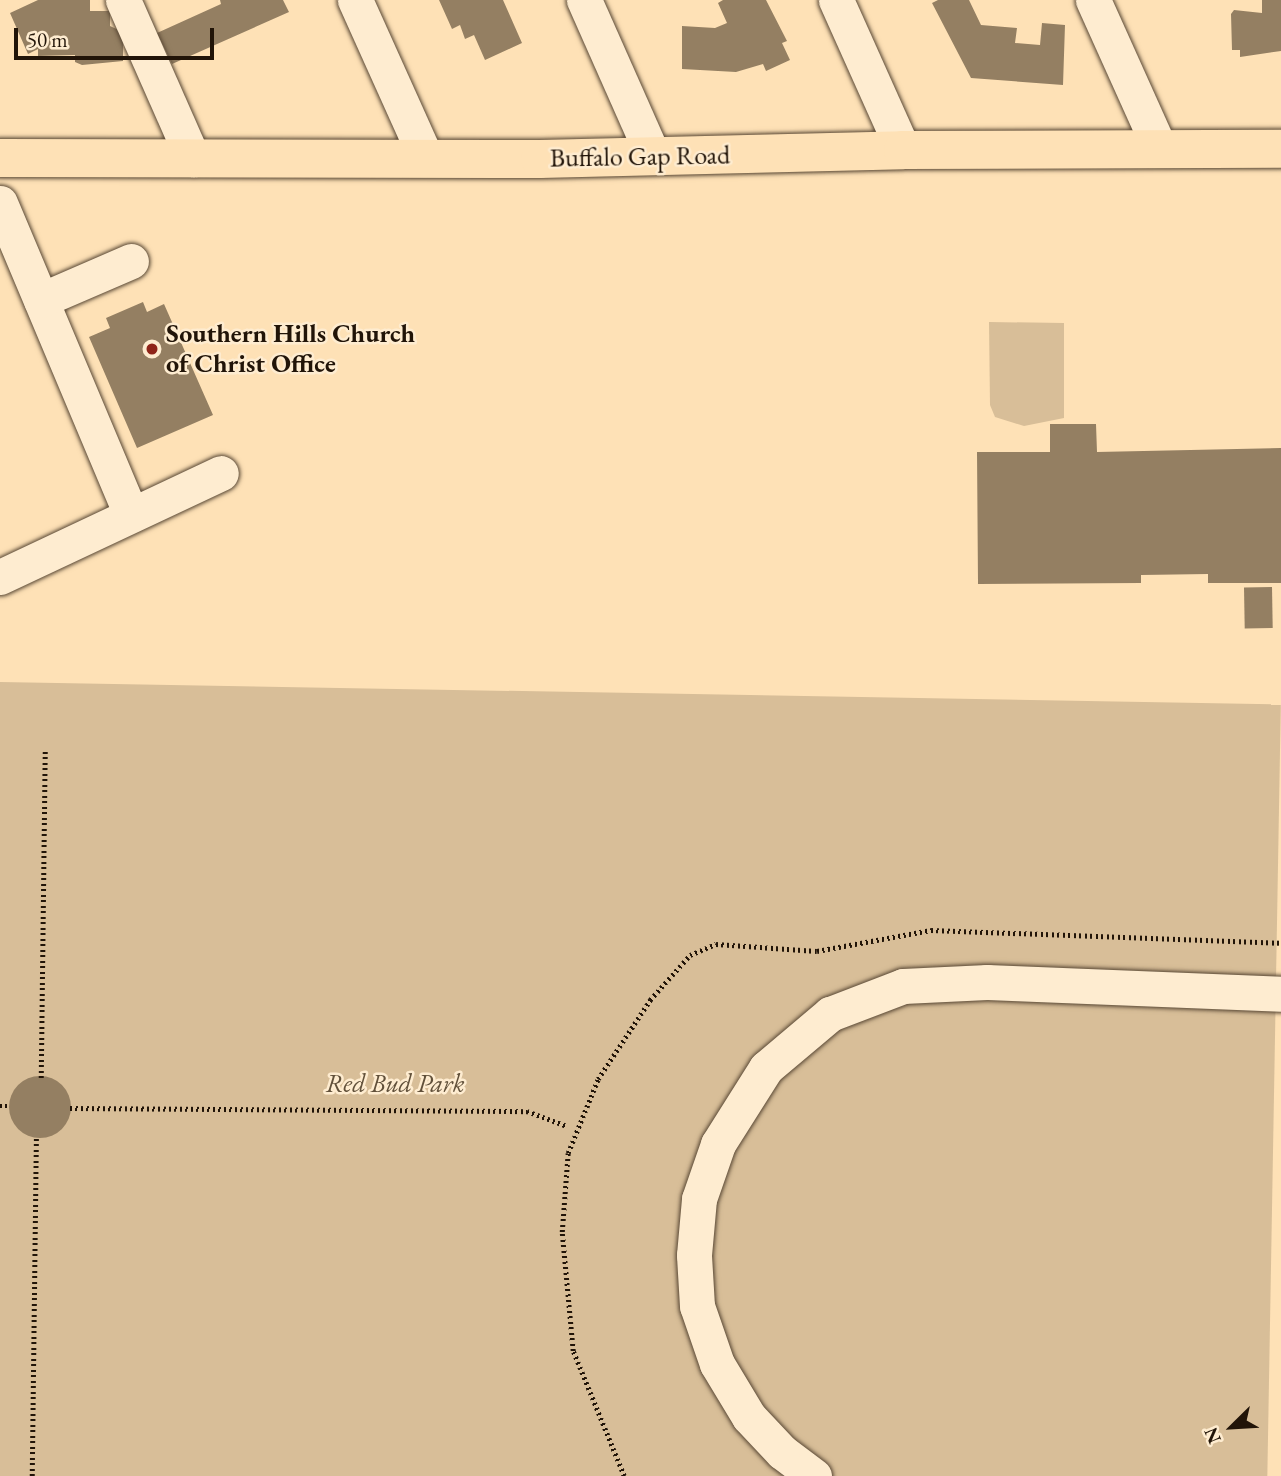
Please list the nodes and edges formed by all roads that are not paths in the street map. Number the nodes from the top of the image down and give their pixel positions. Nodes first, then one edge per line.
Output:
1 (123, 0) edge
2 (355, 0) edge
3 (584, 0) edge
4 (836, 0) edge
5 (1093, 0) edge
6 (1160, 149) junction
7 (1281, 149) edge
8 (903, 150) junction
9 (425, 156) junction
10 (653, 156) junction
11 (0, 158) edge
12 (193, 159) junction
13 (0, 203) edge
14 (131, 261) dead end
15 (41, 300) junction
16 (221, 473) dead end
17 (131, 515) junction
18 (0, 577) edge
19 (1281, 994) edge
20 (814, 1476) edge

1 - 12 street
2 - 9 street
3 - 10 street
4 - 8 street
5 - 6 street
6 - 7 main road, Buffalo Gap Road
6 - 8 main road, Buffalo Gap Road
8 - 10 main road, Buffalo Gap Road
9 - 10 main road, Buffalo Gap Road
9 - 12 main road, Buffalo Gap Road
11 - 12 main road, Buffalo Gap Road
13 - 15 street
14 - 15 street
15 - 17 street
16 - 17 street
17 - 18 street
19 - 20 street

